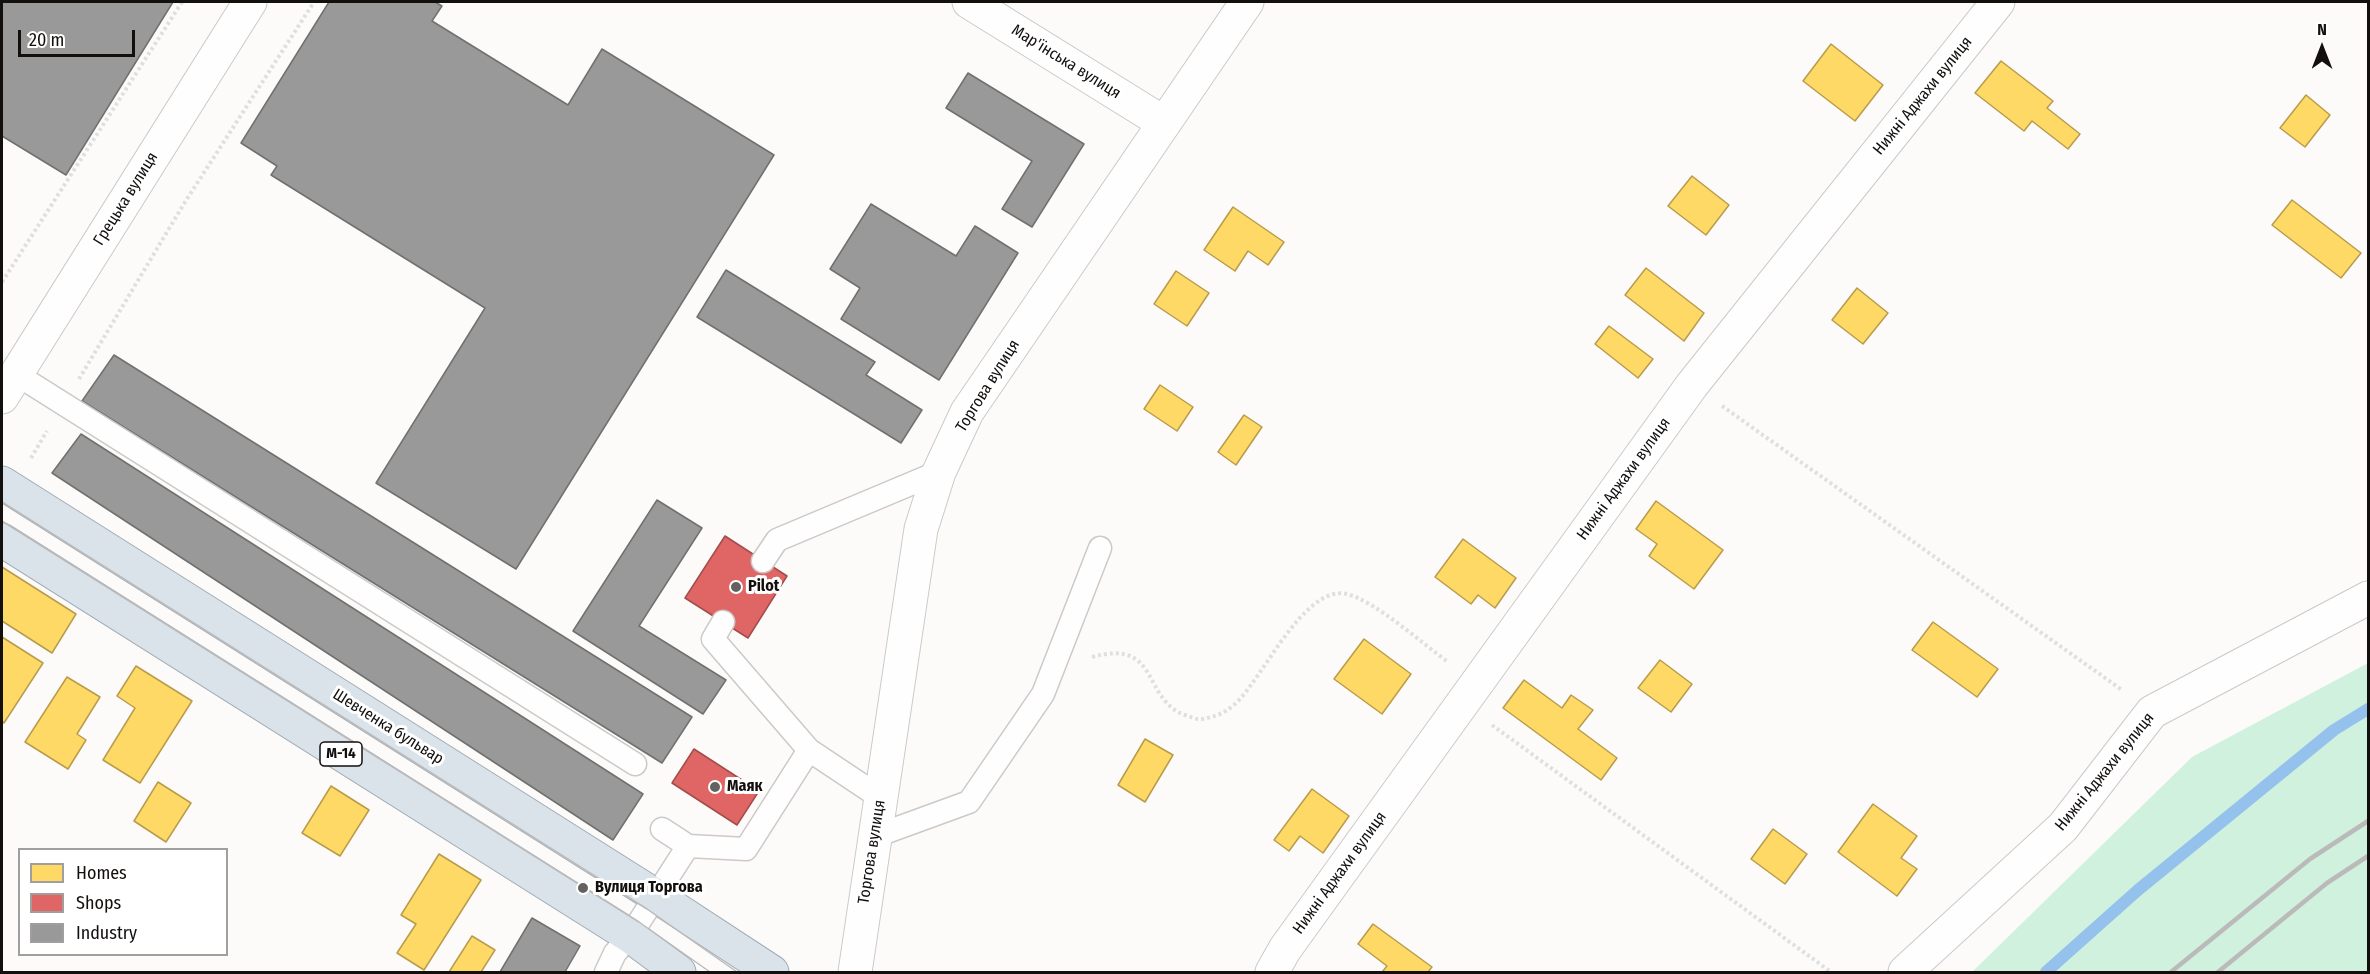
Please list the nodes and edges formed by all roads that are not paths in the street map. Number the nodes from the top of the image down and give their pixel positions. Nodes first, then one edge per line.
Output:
1 (250, 2) edge
2 (969, 2) edge
3 (1247, 2) edge
4 (1998, 2) edge
5 (1164, 123) junction
6 (9, 385) edge
7 (939, 472) junction
8 (7, 487) edge
9 (2, 540) edge
10 (1100, 548) dead end
11 (764, 561) dead end
12 (2368, 598) edge
13 (723, 622) dead end
14 (809, 750) junction
15 (635, 764) dead end
16 (881, 798) junction
17 (662, 829) dead end
18 (873, 837) junction
19 (688, 846) junction
20 (656, 896) junction
21 (630, 936) junction
22 (606, 972) edge
23 (679, 972) edge
24 (772, 972) edge
25 (855, 972) edge
26 (1272, 972) edge
27 (1905, 972) edge

1 - 6 street, Грецька вулиця
2 - 5 street, Мар'їнська вулиця
3 - 5 street, Торгова вулиця
4 - 26 street, Нижні Аджахи вулиця
5 - 7 street, Торгова вулиця
6 - 15 lane
7 - 11 lane
7 - 16 street, Торгова вулиця
8 - 20 highway, Шевченка бульвар
9 - 21 highway, М-14
10 - 18 lane
12 - 27 street, Нижні Аджахи вулиця
13 - 14 lane
14 - 16 lane
14 - 19 lane
16 - 18 street, Торгова вулиця
17 - 19 lane
18 - 25 street, Торгова вулиця
19 - 20 lane
20 - 21 lane
20 - 24 highway, Шевченка бульвар
21 - 22 lane
21 - 23 highway, М-14

